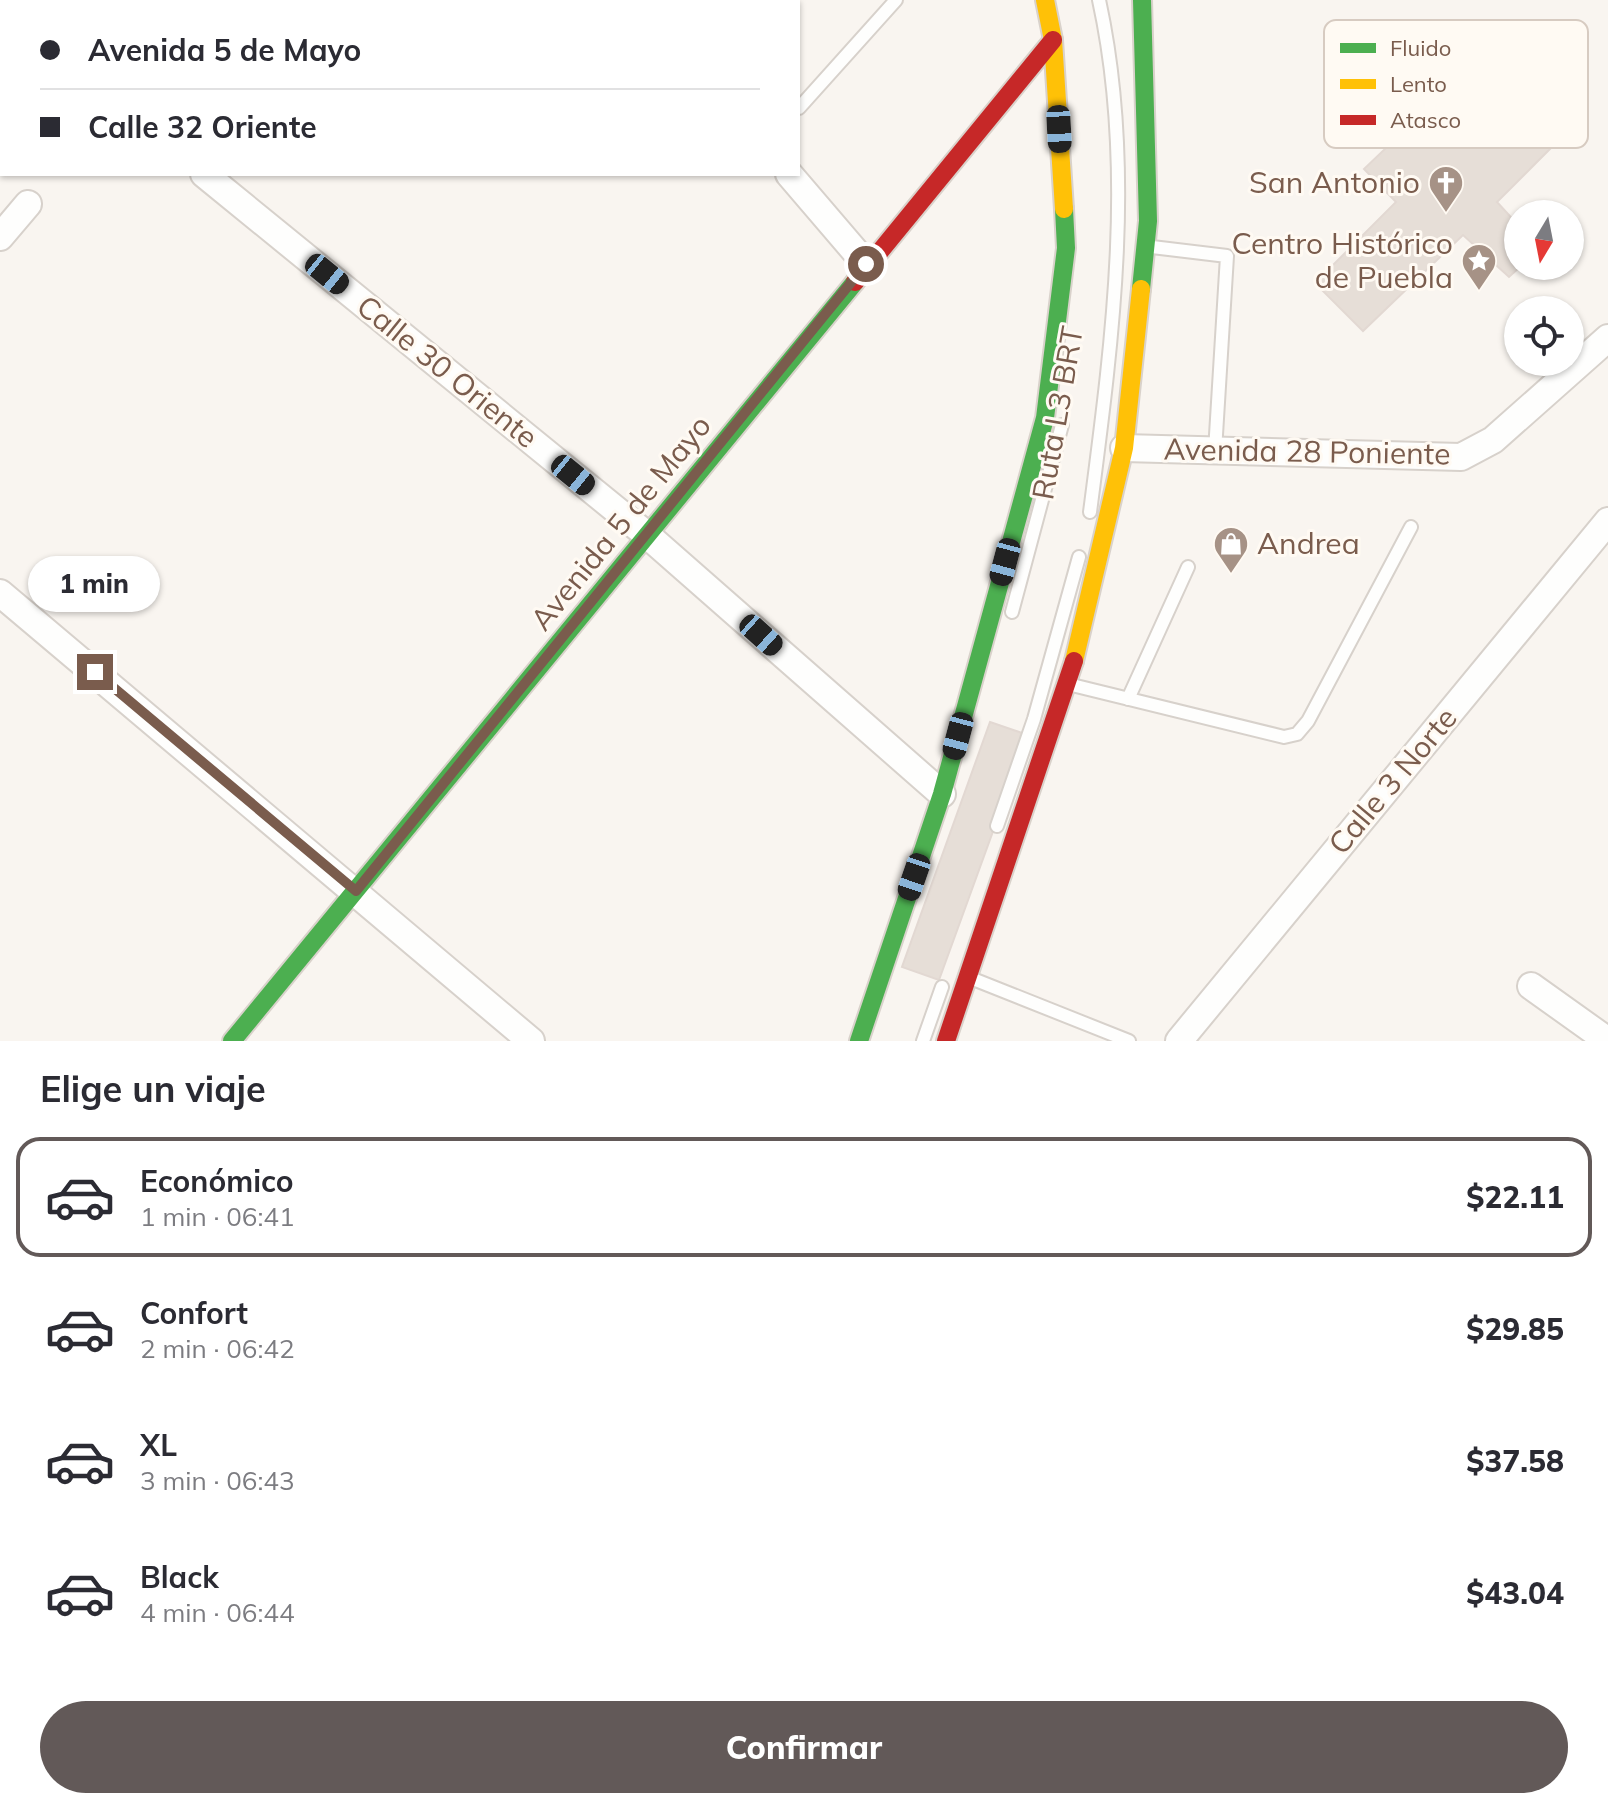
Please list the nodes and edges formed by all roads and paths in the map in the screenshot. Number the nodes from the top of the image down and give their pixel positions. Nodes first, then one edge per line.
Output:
1 (896, 0) edge
2 (1042, 0) edge
3 (1099, 0) edge
4 (1142, 0) edge
5 (1053, 40) junction
6 (800, 107) edge
7 (206, 176) edge
8 (791, 176) edge
9 (28, 204) dead end
10 (1079, 226) dead end
11 (0, 237) edge
12 (1145, 247) junction
13 (1079, 258) dead end
14 (866, 264) junction
15 (1604, 350) edge
16 (1063, 415) dead end
17 (1124, 448) junction
18 (1215, 451) junction
19 (1608, 521) edge
20 (1411, 527) dead end
21 (1085, 532) dead end
22 (647, 535) junction
23 (1082, 547) dead end
24 (1188, 567) dead end
25 (0, 593) edge
26 (1009, 623) dead end
27 (1069, 684) junction
28 (1128, 699) junction
29 (948, 798) junction
30 (994, 834) dead end
31 (356, 891) junction
32 (965, 976) junction
33 (945, 979) dead end
34 (1531, 986) dead end
35 (232, 1041) edge
36 (531, 1041) edge
37 (859, 1041) edge
38 (871, 1041) edge
39 (923, 1041) edge
40 (946, 1041) edge
41 (1129, 1041) edge
42 (1179, 1041) edge
43 (1608, 1041) edge

1 - 6 lane
2 - 5 main road
3 - 21 lane, Ruta L3 BRT
4 - 12 main road
5 - 14 main road, Avenida 5 de Mayo
5 - 29 main road
7 - 22 street, Calle 30 Oriente
8 - 14 street
9 - 11 street
10 - 13 lane
12 - 17 main road
12 - 18 lane
14 - 22 main road, Avenida 5 de Mayo
15 - 18 street, Avenida 28 Poniente
16 - 26 lane, Ruta L3 BRT
17 - 18 street, Avenida 28 Poniente
17 - 27 main road
19 - 42 street, Calle 3 Norte
20 - 28 lane
22 - 29 street, Calle 30 Oriente
22 - 31 main road, Avenida 5 de Mayo
23 - 30 lane
24 - 28 lane
25 - 31 street
27 - 28 lane
27 - 32 main road
29 - 37 main road
29 - 38 lane
31 - 35 main road, Avenida 5 de Mayo
31 - 36 street
32 - 40 main road
32 - 41 lane
33 - 39 lane
34 - 43 street

